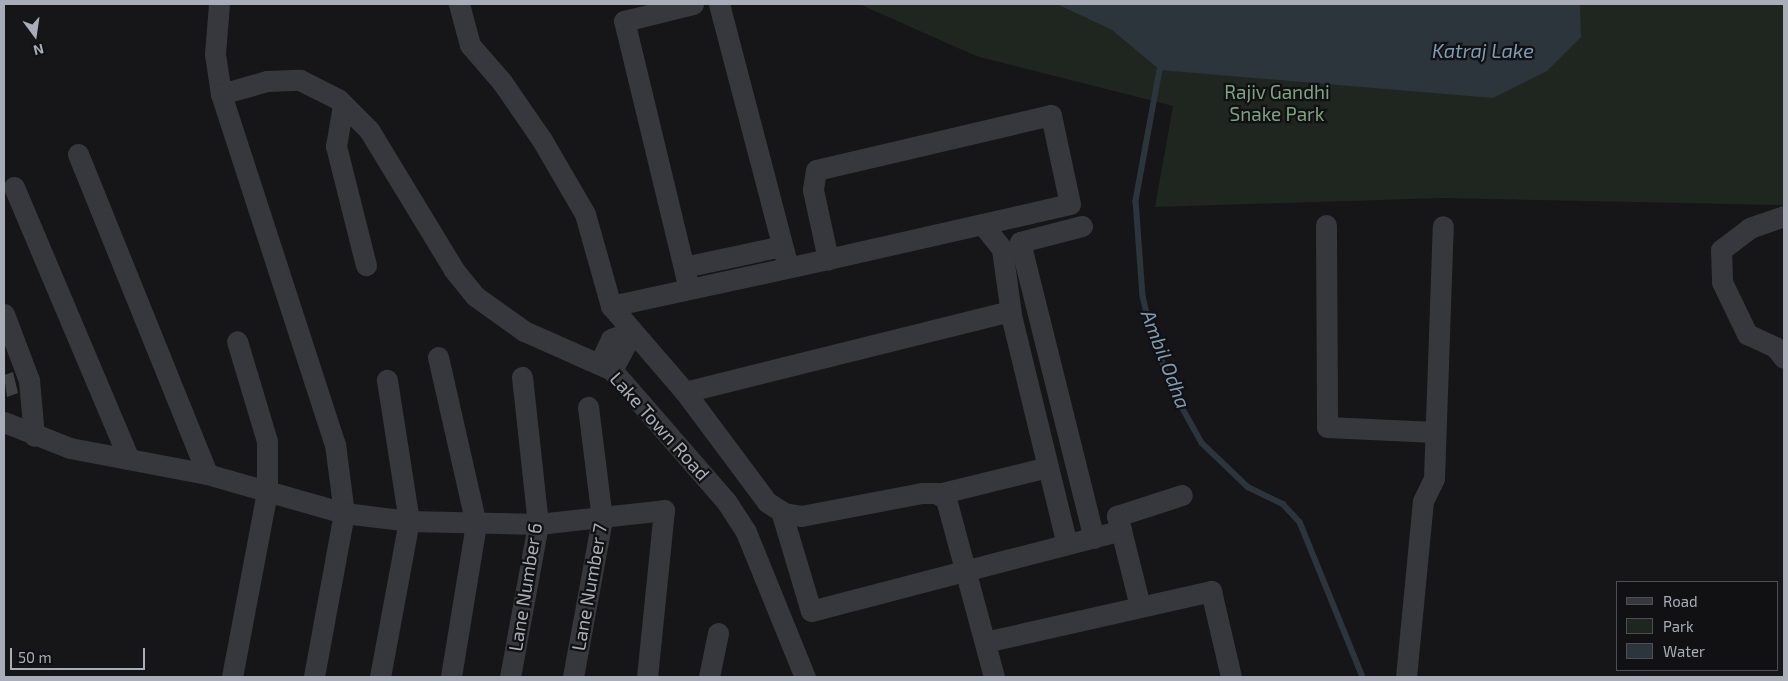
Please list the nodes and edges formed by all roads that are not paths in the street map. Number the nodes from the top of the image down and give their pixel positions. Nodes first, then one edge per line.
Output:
1 (219, 4) edge
2 (460, 4) edge
3 (693, 4) edge
4 (719, 4) edge
5 (221, 94) junction
6 (343, 105) junction
7 (78, 154) dead end
8 (14, 187) dead end
9 (1784, 216) edge
10 (982, 224) junction
11 (1326, 225) dead end
12 (1082, 226) dead end
13 (1443, 226) dead end
14 (782, 246) junction
15 (828, 259) junction
16 (366, 265) dead end
17 (684, 267) junction
18 (788, 268) junction
19 (689, 289) junction
20 (611, 306) junction
21 (4, 314) edge
22 (1011, 314) junction
23 (624, 330) junction
24 (237, 340) dead end
25 (438, 357) dead end
26 (1784, 358) edge
27 (606, 367) junction
28 (522, 377) dead end
29 (387, 380) dead end
30 (686, 392) junction
31 (588, 407) dead end
32 (4, 422) edge
33 (1435, 432) junction
34 (34, 436) junction
35 (128, 457) junction
36 (1048, 467) junction
37 (207, 474) junction
38 (267, 491) junction
39 (938, 494) junction
40 (1182, 495) dead end
41 (781, 511) junction
42 (344, 513) junction
43 (602, 519) junction
44 (409, 521) junction
45 (476, 524) junction
46 (538, 524) junction
47 (1121, 530) junction
48 (1094, 538) junction
49 (1067, 544) junction
50 (967, 570) junction
51 (1140, 606) junction
52 (718, 633) dead end
53 (985, 642) junction
54 (232, 677) edge
55 (314, 677) edge
56 (380, 677) edge
57 (450, 677) edge
58 (510, 677) edge
59 (573, 677) edge
60 (647, 677) edge
61 (709, 677) edge
62 (805, 677) edge
63 (994, 677) edge
64 (1231, 677) edge
65 (1406, 677) edge

1 - 5 street
2 - 20 street
3 - 17 street
4 - 14 street
5 - 6 street, Lake Town Road
5 - 42 street
6 - 16 street
6 - 27 street, Lake Town Road
7 - 37 street
8 - 35 street
9 - 26 street
10 - 15 street
10 - 15 street
10 - 22 street
11 - 33 street
12 - 48 street
13 - 33 street
14 - 17 street
14 - 18 street
15 - 18 street
17 - 19 street
18 - 19 street
19 - 20 street
20 - 23 street
21 - 34 street
22 - 30 street
22 - 36 street
23 - 27 street
23 - 30 street
24 - 38 street
25 - 45 street
27 - 62 street, Lake Town Road
28 - 46 street, Lane Number 6
29 - 44 street
30 - 41 street
31 - 43 street, Lane Number 7
32 - 34 street
33 - 65 street
34 - 35 street
35 - 37 street
36 - 39 street
36 - 49 street
37 - 38 street
38 - 42 street
38 - 54 street
39 - 41 street
39 - 50 street
40 - 47 street
41 - 50 street
42 - 44 street
42 - 55 street
43 - 46 street
43 - 59 street, Lane Number 7
43 - 60 street
44 - 45 street
44 - 56 street
45 - 46 street
45 - 57 street
46 - 58 street, Lane Number 6
47 - 48 street
47 - 51 street
48 - 49 street
49 - 50 street
50 - 53 street
51 - 53 street
51 - 64 street
52 - 61 street
53 - 63 street

